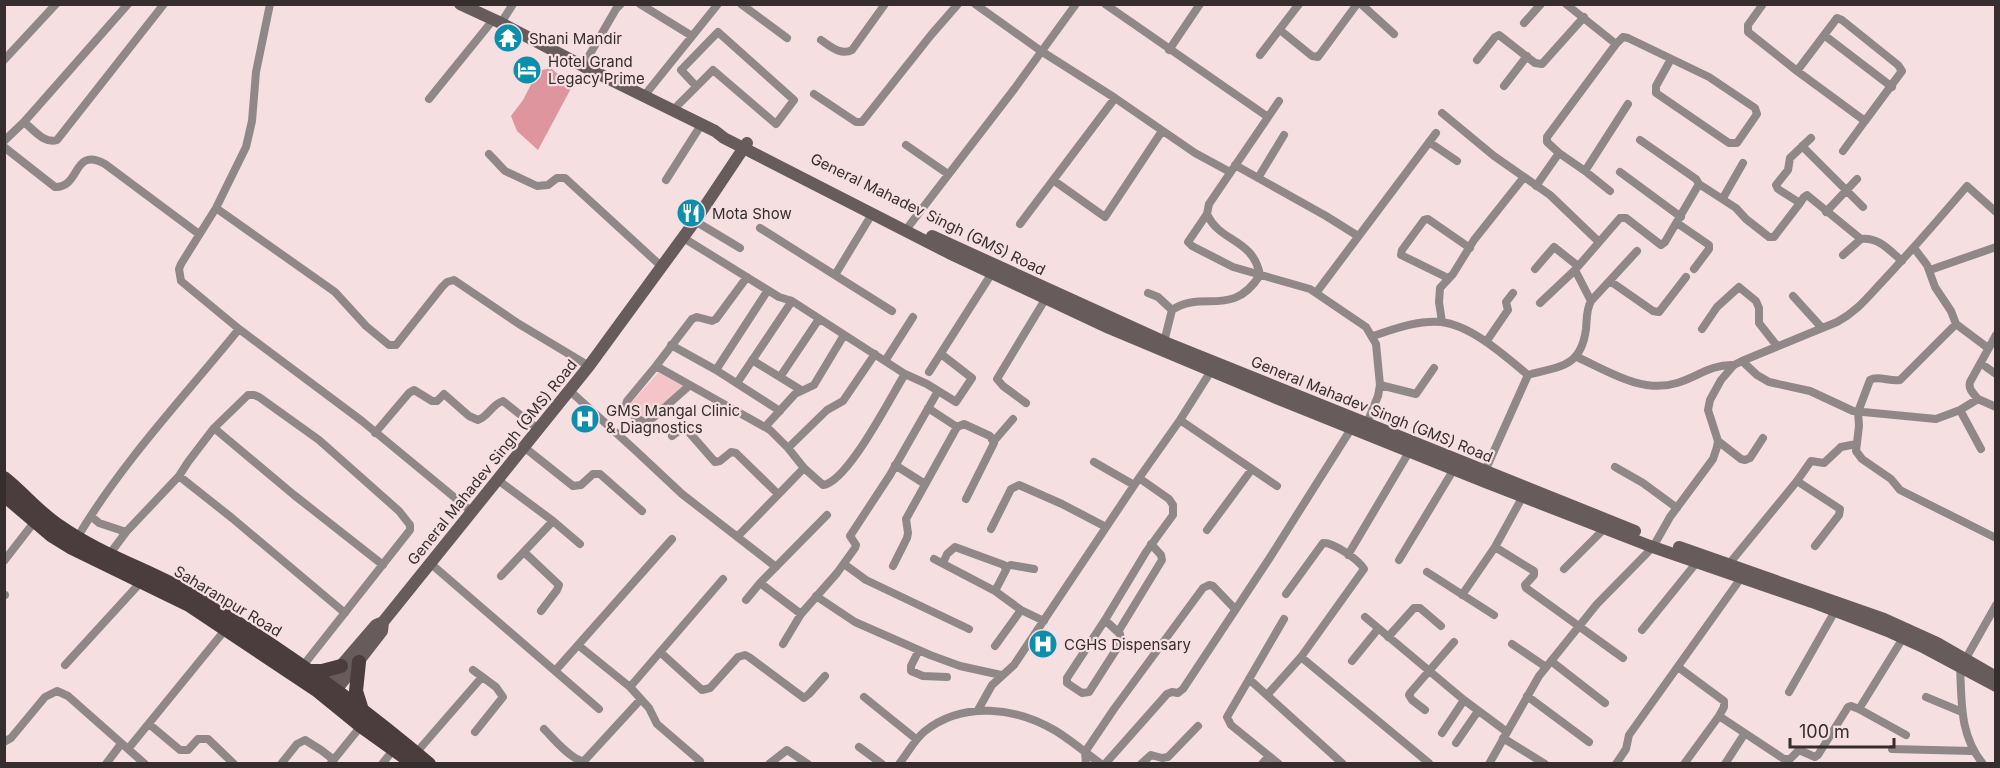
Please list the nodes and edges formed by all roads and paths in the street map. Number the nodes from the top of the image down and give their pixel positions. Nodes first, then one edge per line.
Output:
1 (128, 4) edge
2 (164, 4) edge
3 (270, 4) edge
4 (460, 4) edge
5 (513, 4) edge
6 (621, 4) edge
7 (640, 4) edge
8 (718, 4) edge
9 (741, 4) edge
10 (885, 4) edge
11 (958, 4) edge
12 (975, 4) edge
13 (1076, 4) edge
14 (1105, 4) edge
15 (1200, 4) edge
16 (1299, 4) edge
17 (1357, 4) edge
18 (1361, 4) edge
19 (1541, 4) edge
20 (1566, 4) edge
21 (1763, 4) edge
22 (53, 5) edge
23 (1584, 17) junction
24 (497, 21) junction
25 (1524, 23) dead end
26 (1280, 30) junction
27 (1394, 34) dead end
28 (1824, 35) junction
29 (692, 36) junction
30 (787, 38) dead end
31 (821, 40) dead end
32 (1616, 44) junction
33 (1168, 50) junction
34 (1041, 51) junction
35 (1260, 55) dead end
36 (1527, 56) junction
37 (1671, 59) junction
38 (4, 60) edge
39 (1477, 60) dead end
40 (583, 66) junction
41 (1797, 71) junction
42 (696, 86) junction
43 (1504, 86) dead end
44 (1892, 87) junction
45 (814, 94) dead end
46 (644, 96) junction
47 (1115, 98) junction
48 (429, 99) dead end
49 (1279, 101) dead end
50 (1628, 104) dead end
51 (672, 111) junction
52 (1442, 113) dead end
53 (1268, 117) junction
54 (1865, 121) junction
55 (24, 122) junction
56 (701, 125) junction
57 (1162, 131) junction
58 (1436, 133) dead end
59 (1284, 135) dead end
60 (1811, 138) dead end
61 (1640, 140) dead end
62 (4, 141) edge
63 (1429, 141) junction
64 (906, 145) dead end
65 (746, 146) junction
66 (1803, 146) junction
67 (4, 147) edge
68 (1843, 151) dead end
69 (1559, 153) junction
70 (489, 154) dead end
71 (1457, 161) dead end
72 (1743, 163) dead end
73 (1233, 168) junction
74 (1585, 171) junction
75 (1620, 172) dead end
76 (948, 174) junction
77 (1524, 177) junction
78 (1258, 178) junction
79 (1857, 179) dead end
80 (666, 180) dead end
81 (1053, 180) junction
82 (1699, 184) junction
83 (1536, 186) junction
84 (1847, 190) junction
85 (1610, 191) dead end
86 (1723, 198) junction
87 (1800, 203) junction
88 (1863, 207) dead end
89 (216, 208) junction
90 (1826, 212) junction
91 (1995, 212) edge
92 (872, 214) junction
93 (1207, 214) junction
94 (1679, 220) junction
95 (694, 221) junction
96 (1020, 224) dead end
97 (760, 228) dead end
98 (907, 228) junction
99 (199, 234) junction
100 (1358, 236) junction
101 (682, 237) junction
102 (1861, 240) junction
103 (1599, 242) junction
104 (1995, 247) edge
105 (740, 248) dead end
106 (1470, 248) junction
107 (1914, 248) junction
108 (1636, 251) dead end
109 (1843, 255) dead end
110 (1902, 261) junction
111 (661, 266) junction
112 (1576, 268) junction
113 (1535, 269) dead end
114 (1694, 269) dead end
115 (1930, 270) junction
116 (992, 273) junction
117 (835, 275) junction
118 (1260, 275) junction
119 (747, 277) junction
120 (1686, 277) dead end
121 (1448, 278) junction
122 (1610, 281) junction
123 (768, 290) junction
124 (1148, 293) dead end
125 (1316, 293) junction
126 (1513, 293) dead end
127 (1793, 296) dead end
128 (1046, 298) junction
129 (792, 301) junction
130 (1591, 301) junction
131 (1540, 303) dead end
132 (1172, 310) junction
133 (892, 311) dead end
134 (913, 317) dead end
135 (819, 319) junction
136 (1442, 322) junction
137 (1956, 324) junction
138 (239, 328) junction
139 (1822, 328) junction
140 (1702, 329) dead end
141 (844, 335) junction
142 (1995, 335) edge
143 (1373, 336) junction
144 (1164, 342) junction
145 (1486, 342) junction
146 (671, 345) junction
147 (1777, 346) junction
148 (1988, 348) junction
149 (875, 354) junction
150 (941, 354) junction
151 (1577, 357) junction
152 (752, 360) junction
153 (885, 361) junction
154 (1738, 363) junction
155 (589, 366) junction
156 (656, 366) junction
157 (1986, 367) dead end
158 (1434, 368) dead end
159 (716, 370) junction
160 (1211, 371) junction
161 (929, 372) dead end
162 (905, 374) junction
163 (1995, 374) edge
164 (1528, 375) junction
165 (780, 377) junction
166 (737, 383) junction
167 (690, 385) junction
168 (1380, 385) junction
169 (569, 390) junction
170 (801, 390) junction
171 (938, 392) junction
172 (1978, 399) junction
173 (1026, 403) dead end
174 (928, 408) junction
175 (1995, 408) edge
176 (780, 411) junction
177 (1960, 411) junction
178 (1858, 412) junction
179 (1013, 419) dead end
180 (1180, 420) junction
181 (1367, 423) junction
182 (957, 427) junction
183 (765, 428) junction
184 (214, 429) junction
185 (538, 429) junction
186 (1351, 429) junction
187 (375, 433) junction
188 (672, 436) dead end
189 (1763, 438) dead end
190 (994, 441) junction
191 (1718, 441) junction
192 (1856, 444) junction
193 (524, 447) junction
194 (788, 448) junction
195 (1981, 449) dead end
196 (1409, 452) junction
197 (1094, 462) dead end
198 (895, 465) junction
199 (1615, 467) dead end
200 (804, 468) junction
201 (1252, 469) junction
202 (1454, 469) junction
203 (1485, 471) junction
204 (179, 476) junction
205 (4, 478) edge
206 (498, 480) junction
207 (1136, 481) junction
208 (1797, 481) junction
209 (925, 484) junction
210 (1277, 486) dead end
211 (778, 494) junction
212 (1523, 496) junction
213 (966, 499) dead end
214 (7, 502) edge
215 (1677, 508) junction
216 (642, 511) dead end
217 (471, 512) junction
218 (826, 515) dead end
219 (91, 516) junction
220 (35, 521) junction
221 (553, 521) junction
222 (1106, 527) junction
223 (1605, 528) junction
224 (991, 529) dead end
225 (1207, 530) dead end
226 (126, 532) junction
227 (736, 537) junction
228 (77, 538) junction
229 (1995, 538) edge
230 (672, 539) dead end
231 (1656, 543) junction
232 (580, 544) dead end
233 (1151, 544) junction
234 (1815, 546) dead end
235 (1495, 547) junction
236 (524, 552) junction
237 (109, 555) junction
238 (1348, 555) junction
239 (1399, 560) dead end
240 (4, 561) edge
241 (1697, 562) junction
242 (430, 563) junction
243 (844, 564) junction
244 (1729, 564) junction
245 (383, 565) junction
246 (893, 566) dead end
247 (776, 567) junction
248 (1006, 567) junction
249 (1034, 569) dead end
250 (1564, 569) dead end
251 (1427, 572) dead end
252 (501, 576) dead end
253 (1741, 578) junction
254 (723, 579) dead end
255 (141, 582) junction
256 (760, 583) junction
257 (995, 591) junction
258 (1286, 594) dead end
259 (1462, 595) junction
260 (816, 596) junction
261 (191, 600) junction
262 (746, 600) dead end
263 (1995, 608) edge
264 (1235, 609) junction
265 (1021, 610) junction
266 (541, 611) dead end
267 (1835, 611) junction
268 (345, 613) junction
269 (801, 614) junction
270 (1494, 615) dead end
271 (1365, 617) dead end
272 (1284, 619) dead end
273 (1105, 620) junction
274 (1044, 621) junction
275 (384, 622) junction
276 (1441, 626) dead end
277 (1578, 627) junction
278 (969, 629) dead end
279 (1378, 629) junction
280 (225, 630) junction
281 (1642, 630) dead end
282 (1118, 632) junction
283 (1388, 637) junction
284 (1903, 638) junction
285 (1454, 642) dead end
286 (783, 644) dead end
287 (1512, 644) dead end
288 (578, 645) junction
289 (995, 646) dead end
290 (919, 650) junction
291 (660, 652) junction
292 (1301, 657) junction
293 (1623, 658) dead end
294 (1352, 661) dead end
295 (359, 662) junction
296 (1963, 663) junction
297 (1548, 664) junction
298 (65, 665) dead end
299 (341, 666) junction
300 (1678, 667) junction
301 (305, 669) junction
302 (473, 670) dead end
303 (555, 671) junction
304 (1428, 671) junction
305 (1001, 675) junction
306 (825, 676) dead end
307 (947, 676) dead end
308 (482, 677) junction
309 (1995, 677) edge
310 (1249, 679) junction
311 (1995, 686) edge
312 (630, 687) junction
313 (327, 692) junction
314 (1789, 692) dead end
315 (1267, 695) junction
316 (1527, 696) junction
317 (864, 697) dead end
318 (1926, 697) dead end
319 (641, 699) junction
320 (1464, 700) junction
321 (1605, 703) dead end
322 (599, 709) dead end
323 (1859, 709) junction
324 (362, 710) junction
325 (978, 710) junction
326 (1425, 710) dead end
327 (1478, 711) junction
328 (1962, 712) junction
329 (1719, 716) junction
330 (149, 724) junction
331 (361, 726) junction
332 (1198, 726) dead end
333 (544, 729) dead end
334 (475, 732) dead end
335 (1442, 733) dead end
336 (1745, 733) junction
337 (1505, 735) junction
338 (1906, 735) dead end
339 (916, 739) junction
340 (4, 742) edge
341 (1589, 742) dead end
342 (1456, 743) dead end
343 (125, 747) junction
344 (859, 747) dead end
345 (394, 748) junction
346 (1892, 749) dead end
347 (1972, 750) junction
348 (1085, 752) junction
349 (1269, 756) junction
350 (415, 758) edge
351 (700, 761) dead end
352 (332, 762) edge
353 (1429, 763) edge
354 (106, 764) edge
355 (145, 764) edge
356 (234, 764) edge
357 (281, 764) edge
358 (382, 764) edge
359 (429, 764) edge
360 (769, 764) edge
361 (808, 764) edge
362 (882, 764) edge
363 (899, 764) edge
364 (1086, 764) edge
365 (1103, 764) edge
366 (1141, 764) edge
367 (1262, 764) edge
368 (1279, 764) edge
369 (1343, 764) edge
370 (1489, 764) edge
371 (1545, 764) edge
372 (1616, 764) edge
373 (1684, 764) edge
374 (1725, 764) edge
375 (1983, 764) edge

1 - 55 street
2 - 55 street
3 - 89 street
4 - 24 street, General Mahadev Singh (GMS) Road
5 - 24 street
6 - 40 street
7 - 29 street
8 - 29 street
9 - 30 street
10 - 31 street
11 - 45 street
12 - 34 street
13 - 34 street
14 - 33 street
15 - 33 street
16 - 26 street
17 - 26 street
18 - 27 street
19 - 25 street
20 - 23 street
21 - 41 street
22 - 38 street
23 - 32 street
23 - 36 street
24 - 40 street, General Mahadev Singh (GMS) Road
24 - 48 street
26 - 35 street
28 - 41 street
28 - 44 street
28 - 44 street
29 - 46 street
32 - 37 street
32 - 69 street
33 - 53 street
34 - 47 street
34 - 76 street
36 - 39 street
36 - 43 street
37 - 37 street
40 - 46 street, General Mahadev Singh (GMS) Road
41 - 54 street
42 - 42 street
42 - 51 street
44 - 54 street
46 - 51 street, General Mahadev Singh (GMS) Road
47 - 57 street
47 - 81 street
49 - 53 street
50 - 74 street
51 - 56 street, General Mahadev Singh (GMS) Road
52 - 77 street
53 - 73 street
54 - 68 street
55 - 62 street
56 - 65 street, General Mahadev Singh (GMS) Road
56 - 80 street
57 - 73 street
57 - 81 street
58 - 63 street
59 - 78 street
60 - 66 street
61 - 82 street
63 - 71 street
63 - 100 street
64 - 76 street
65 - 92 street
65 - 95 street, General Mahadev Singh (GMS) Road
65 - 98 street, General Mahadev Singh (GMS) Road
66 - 84 street
66 - 87 street
67 - 99 street
69 - 74 street
69 - 83 street
70 - 111 street
72 - 86 street
73 - 78 street
73 - 93 street
74 - 85 street
75 - 94 street
76 - 98 street
77 - 83 street
77 - 106 street
78 - 100 street
79 - 84 street
81 - 96 street
82 - 86 street
82 - 94 street
83 - 103 street
84 - 88 street
84 - 90 street
86 - 87 street
87 - 90 street
89 - 99 street
89 - 155 street
90 - 102 street
91 - 107 street
92 - 98 street
92 - 117 street
93 - 118 street
93 - 118 street
94 - 103 street
94 - 114 street
95 - 101 street, General Mahadev Singh (GMS) Road
95 - 105 street
97 - 117 street
98 - 116 street
98 - 144 street, General Mahadev Singh (GMS) Road
99 - 138 street
100 - 125 street
101 - 111 street, General Mahadev Singh (GMS) Road
101 - 119 street
102 - 109 street
102 - 110 street
103 - 112 street
104 - 115 street
106 - 121 street
106 - 121 street
107 - 110 street
107 - 115 street
108 - 122 street
110 - 139 street
111 - 155 street, General Mahadev Singh (GMS) Road
112 - 113 street
112 - 130 street
112 - 131 street
115 - 137 street
116 - 128 street
116 - 150 street
117 - 133 street
118 - 125 street
118 - 132 street
119 - 123 street
119 - 146 street
120 - 122 street
121 - 136 street
122 - 130 street
123 - 129 street
123 - 159 street
124 - 132 street
125 - 143 street
126 - 145 street
127 - 139 street
128 - 160 street
128 - 173 street
129 - 135 street
129 - 152 street
130 - 151 street
132 - 144 street
134 - 153 street
135 - 141 street
135 - 165 street
136 - 143 street
136 - 145 street
137 - 148 street
137 - 178 street
138 - 187 street
138 - 219 street
139 - 147 street
140 - 147 street
141 - 149 street
141 - 170 street
142 - 148 street
143 - 168 street
144 - 181 street, General Mahadev Singh (GMS) Road
145 - 164 street
146 - 156 street
146 - 159 street
147 - 154 street
148 - 172 street
149 - 153 street
149 - 194 street
150 - 161 street
150 - 171 street
151 - 154 street
151 - 164 street
152 - 165 street
152 - 166 street
153 - 162 street
154 - 178 street
154 - 191 street
155 - 169 street, General Mahadev Singh (GMS) Road
156 - 167 street
156 - 167 street
157 - 163 street
158 - 168 street
159 - 166 street
160 - 180 street
160 - 186 street
162 - 171 street
162 - 200 street
164 - 203 street
165 - 170 street
166 - 176 street
167 - 183 street
168 - 181 street
169 - 185 street, General Mahadev Singh (GMS) Road
169 - 227 street
170 - 176 street
171 - 174 street
172 - 175 street
172 - 177 street
174 - 182 street
174 - 198 street
176 - 183 street
177 - 178 street
177 - 195 street
178 - 192 street
179 - 190 street
180 - 201 street
180 - 207 street
181 - 203 street, General Mahadev Singh (GMS) Road
182 - 190 street
182 - 209 street
183 - 194 street
184 - 204 street
184 - 245 street
184 - 245 street
185 - 187 street
185 - 193 street, General Mahadev Singh (GMS) Road
186 - 196 street
186 - 264 street
187 - 217 street
188 - 211 street
189 - 191 street
190 - 213 street
191 - 215 street
192 - 208 street
192 - 229 street
193 - 206 street, General Mahadev Singh (GMS) Road
193 - 216 street
194 - 200 street
196 - 202 street
196 - 238 street
197 - 207 street
198 - 209 street
198 - 243 street
199 - 215 street
200 - 211 street
201 - 210 street
201 - 225 street
202 - 212 street
202 - 239 street
203 - 231 street, General Mahadev Singh (GMS) Road
204 - 226 street
204 - 268 street
205 - 228 main road, Saharanpur Road
206 - 217 street, General Mahadev Singh (GMS) Road
206 - 221 street
207 - 222 street
207 - 233 street
208 - 234 street
208 - 244 street
209 - 246 street
211 - 227 street
212 - 223 street
212 - 235 street
214 - 220 main road, Saharanpur Road
215 - 231 street
217 - 242 street, General Mahadev Singh (GMS) Road
218 - 247 street
219 - 226 street
219 - 228 street
220 - 240 street
220 - 255 main road, Saharanpur Road
221 - 232 street
221 - 236 street
222 - 224 street
222 - 274 street
223 - 231 street
223 - 250 street
226 - 237 street
227 - 247 street
228 - 237 main road, Saharanpur Road
230 - 288 street
231 - 241 street
231 - 244 street, General Mahadev Singh (GMS) Road
231 - 277 street
233 - 273 street
233 - 282 street
235 - 259 street
235 - 277 street
236 - 252 street
236 - 266 street
237 - 261 main road, Saharanpur Road
238 - 258 street
238 - 292 street
241 - 253 street
241 - 281 street
242 - 275 street, General Mahadev Singh (GMS) Road
242 - 303 street
243 - 260 street
243 - 278 street
244 - 296 street, General Mahadev Singh (GMS) Road
245 - 268 street
247 - 256 street
248 - 249 street
248 - 257 street
248 - 257 street
251 - 259 street
253 - 267 street
253 - 300 street
254 - 291 street
255 - 261 main road, Saharanpur Road
255 - 298 street
256 - 262 street
256 - 269 street
257 - 265 street
259 - 270 street
260 - 269 street
260 - 290 street
261 - 280 main road, Saharanpur Road
261 - 301 main road, Saharanpur Road
263 - 296 street
264 - 348 street
264 - 365 street
265 - 274 street
265 - 289 street
267 - 284 street
267 - 314 street
268 - 301 street
269 - 286 street
271 - 279 street
272 - 310 street
273 - 282 street
273 - 282 street
274 - 305 street
275 - 295 street, General Mahadev Singh (GMS) Road
275 - 299 street, General Mahadev Singh (GMS) Road
276 - 283 street
277 - 293 street
277 - 297 street
279 - 283 street
279 - 294 street
280 - 313 main road, Saharanpur Road
280 - 330 street
283 - 304 street
284 - 296 street
284 - 323 street
285 - 304 street
287 - 297 street
288 - 303 street
288 - 312 street
290 - 305 street
290 - 307 street
291 - 306 street
291 - 312 street
292 - 315 street
292 - 353 street
295 - 313 street, General Mahadev Singh (GMS) Road
295 - 324 main road
296 - 309 street, General Mahadev Singh (GMS) Road
296 - 311 street
296 - 328 street
297 - 316 street
297 - 321 street
299 - 301 main road
299 - 313 street, General Mahadev Singh (GMS) Road
300 - 329 street
300 - 372 street
301 - 313 main road, Saharanpur Road
302 - 308 street
303 - 322 street
304 - 320 street
304 - 326 street
305 - 325 street
308 - 334 street
308 - 350 street
310 - 315 street
310 - 349 street
312 - 319 street
313 - 324 main road, Saharanpur Road
313 - 331 main road, Saharanpur Road
315 - 369 street
316 - 337 street
316 - 341 street
317 - 339 street
318 - 328 street
319 - 333 street
319 - 351 street
320 - 327 street
320 - 335 street
323 - 336 street
323 - 338 street
324 - 350 main road, Saharanpur Road
325 - 339 street
325 - 348 street
327 - 337 street
327 - 342 street
328 - 347 street
329 - 336 street
329 - 373 street
330 - 343 street
330 - 356 street
331 - 345 main road, Saharanpur Road
331 - 352 street
332 - 366 street
336 - 374 street
337 - 370 street
337 - 371 street
339 - 363 street
340 - 343 street
343 - 354 street
343 - 355 street
344 - 362 street
345 - 350 main road, Saharanpur Road
345 - 358 street
346 - 347 street
347 - 375 street
348 - 364 street
348 - 365 street
349 - 367 street
349 - 368 street
350 - 359 main road, Saharanpur Road
352 - 357 street
360 - 361 street

